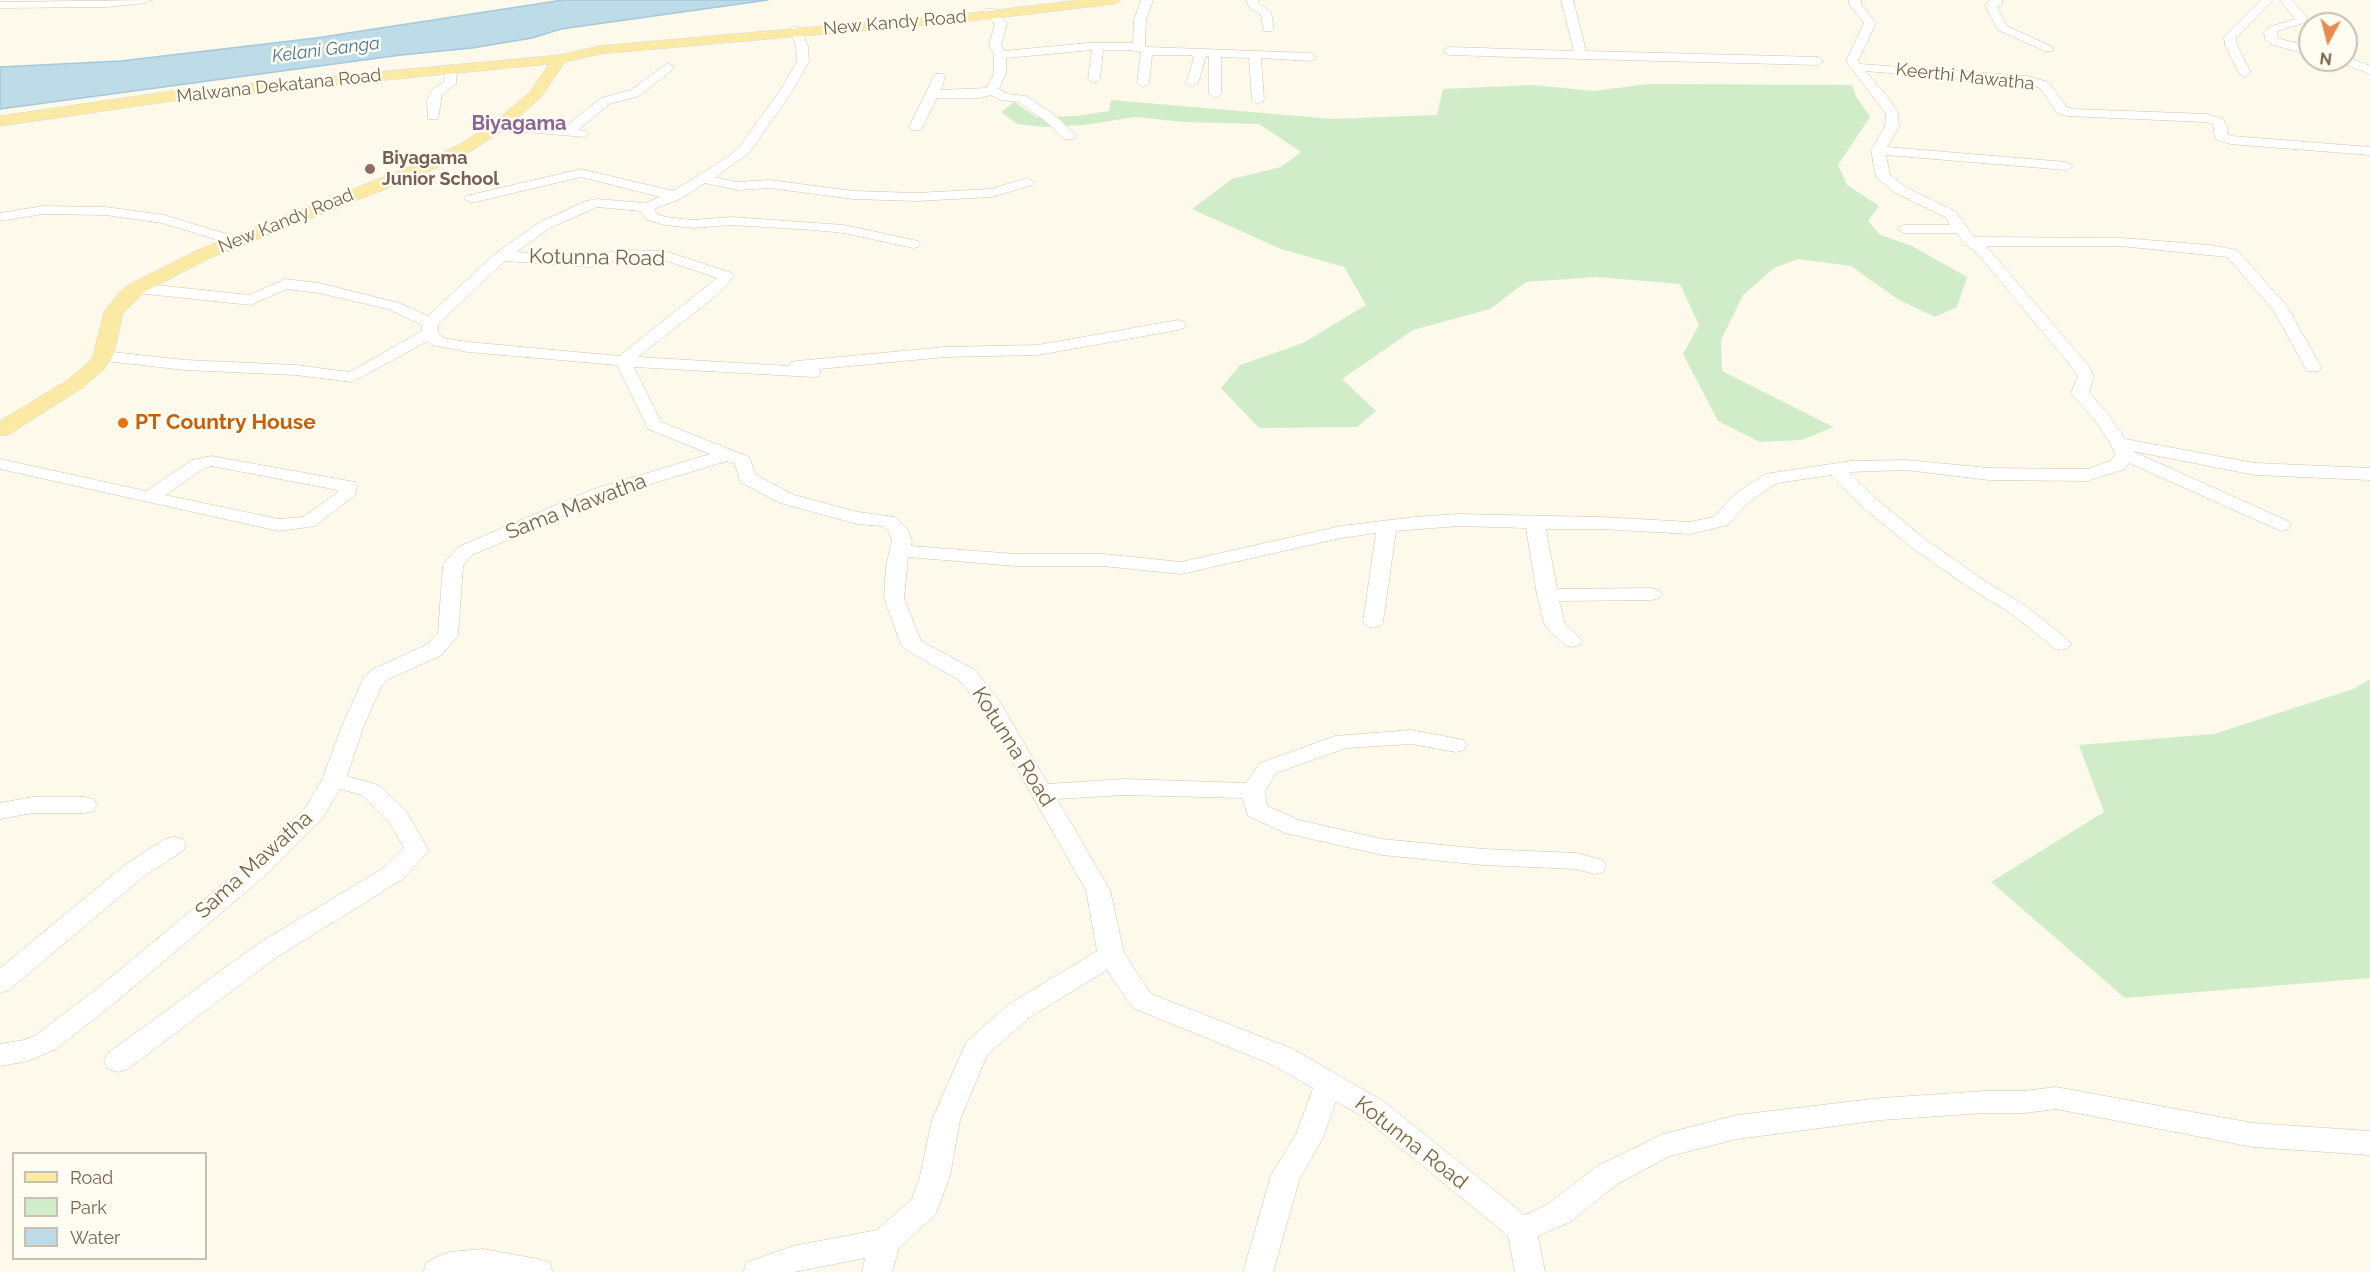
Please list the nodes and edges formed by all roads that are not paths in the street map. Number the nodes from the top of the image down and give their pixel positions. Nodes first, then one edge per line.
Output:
1 (146, 0) edge
2 (1082, 0) edge
3 (1114, 0) edge
4 (1147, 0) edge
5 (1252, 0) edge
6 (1567, 0) edge
7 (1855, 0) edge
8 (1996, 0) edge
9 (2266, 0) edge
10 (2286, 0) edge
11 (35, 2) edge
12 (0, 5) edge
13 (991, 13) junction
14 (2298, 14) edge
15 (2298, 22) edge
16 (1268, 29) dead end
17 (795, 30) junction
18 (1098, 47) junction
19 (1142, 49) junction
20 (2049, 49) dead end
21 (2298, 49) edge
22 (1449, 51) dead end
23 (1194, 52) junction
24 (1215, 52) junction
25 (1255, 54) junction
26 (1000, 55) junction
27 (1581, 55) junction
28 (1311, 57) dead end
29 (560, 59) junction
30 (1818, 61) dead end
31 (668, 67) dead end
32 (1856, 67) junction
33 (451, 69) junction
34 (2245, 73) dead end
35 (939, 77) dead end
36 (1094, 79) dead end
37 (1143, 83) dead end
38 (1192, 83) dead end
39 (992, 91) junction
40 (933, 94) junction
41 (1215, 94) dead end
42 (1258, 100) dead end
43 (433, 116) dead end
44 (0, 121) edge
45 (499, 126) junction
46 (916, 127) dead end
47 (568, 132) junction
48 (585, 134) dead end
49 (1069, 136) dead end
50 (1878, 150) junction
51 (2370, 151) edge
52 (2066, 166) dead end
53 (705, 179) junction
54 (1028, 182) dead end
55 (675, 196) junction
56 (471, 199) dead end
57 (646, 207) junction
58 (0, 217) edge
59 (1904, 229) dead end
60 (1966, 235) junction
61 (235, 240) junction
62 (913, 244) dead end
63 (501, 256) junction
64 (137, 288) junction
65 (1178, 325) dead end
66 (430, 328) junction
67 (103, 356) junction
68 (623, 361) junction
69 (2313, 367) dead end
70 (726, 368) junction
71 (813, 372) dead end
72 (0, 430) edge
73 (2121, 448) junction
74 (727, 455) junction
75 (0, 464) edge
76 (1835, 468) junction
77 (2370, 474) edge
78 (149, 497) junction
79 (1534, 524) junction
80 (2282, 525) dead end
81 (1387, 527) junction
82 (901, 551) junction
83 (1652, 594) dead end
84 (1547, 595) junction
85 (1373, 622) dead end
86 (1572, 640) dead end
87 (2061, 644) dead end
88 (1456, 745) dead end
89 (334, 780) junction
90 (1253, 791) junction
91 (1042, 792) junction
92 (85, 805) dead end
93 (0, 811) edge
94 (174, 845) dead end
95 (1594, 866) dead end
96 (1111, 955) junction
97 (0, 983) edge
98 (0, 1055) edge
99 (118, 1061) dead end
100 (1329, 1083) junction
101 (2370, 1143) edge
102 (1522, 1230) junction
103 (885, 1241) junction
104 (438, 1272) edge
105 (538, 1272) edge
106 (758, 1272) edge
107 (877, 1272) edge
108 (1258, 1272) edge
109 (1530, 1272) edge

1 - 11 street
2 - 13 main road, New Kandy Road
3 - 13 main road, New Kandy Road
4 - 19 street
5 - 16 street
6 - 27 street
7 - 32 street
8 - 20 street
9 - 34 street
10 - 14 street
11 - 12 street
13 - 17 main road, New Kandy Road
13 - 26 street
15 - 21 street
17 - 29 main road, New Kandy Road
17 - 53 street, Kotunna Road
18 - 19 street
18 - 26 street
18 - 36 street
19 - 23 street
19 - 37 street
22 - 27 street
23 - 24 street
23 - 38 street
24 - 25 street
24 - 41 street
25 - 28 street
25 - 42 street
26 - 39 street
27 - 30 street
29 - 33 main road, Malwana Dekatana Road
29 - 45 main road, New Kandy Road
31 - 47 street
32 - 50 street
32 - 51 street, Keerthi Mawatha
33 - 43 street
33 - 44 main road, Malwana Dekatana Road
35 - 40 street
39 - 40 street
39 - 49 street
40 - 46 street
45 - 47 street
45 - 61 main road, New Kandy Road
47 - 48 street
50 - 52 street
50 - 60 street
53 - 54 street
53 - 55 street, Kotunna Road
55 - 56 street
55 - 57 street, Kotunna Road
57 - 62 street
57 - 63 street, Kotunna Road
58 - 61 street
59 - 60 street
60 - 69 street
60 - 73 street
61 - 64 main road, New Kandy Road
63 - 66 street
63 - 68 street, Kotunna Road
64 - 66 street
64 - 67 main road, New Kandy Road
65 - 70 street
66 - 67 street
66 - 68 street
67 - 72 main road, New Kandy Road
68 - 70 street
68 - 74 street
70 - 71 street
73 - 76 street
73 - 77 street
73 - 80 street
74 - 82 street
74 - 89 street, Sama Mawatha
75 - 78 street
76 - 79 street
76 - 87 street
78 - 78 street
79 - 81 street
79 - 84 street
81 - 82 street
81 - 85 street
82 - 91 street, Kotunna Road
83 - 84 street
84 - 86 street
88 - 90 street
89 - 98 street, Sama Mawatha
89 - 99 street
90 - 91 street
90 - 95 street
91 - 96 street, Kotunna Road
92 - 93 street
94 - 97 street
96 - 100 street, Kotunna Road
96 - 103 street
100 - 102 street, Kotunna Road
100 - 108 street
101 - 102 street
102 - 109 street
103 - 106 street
103 - 107 street
104 - 105 street

